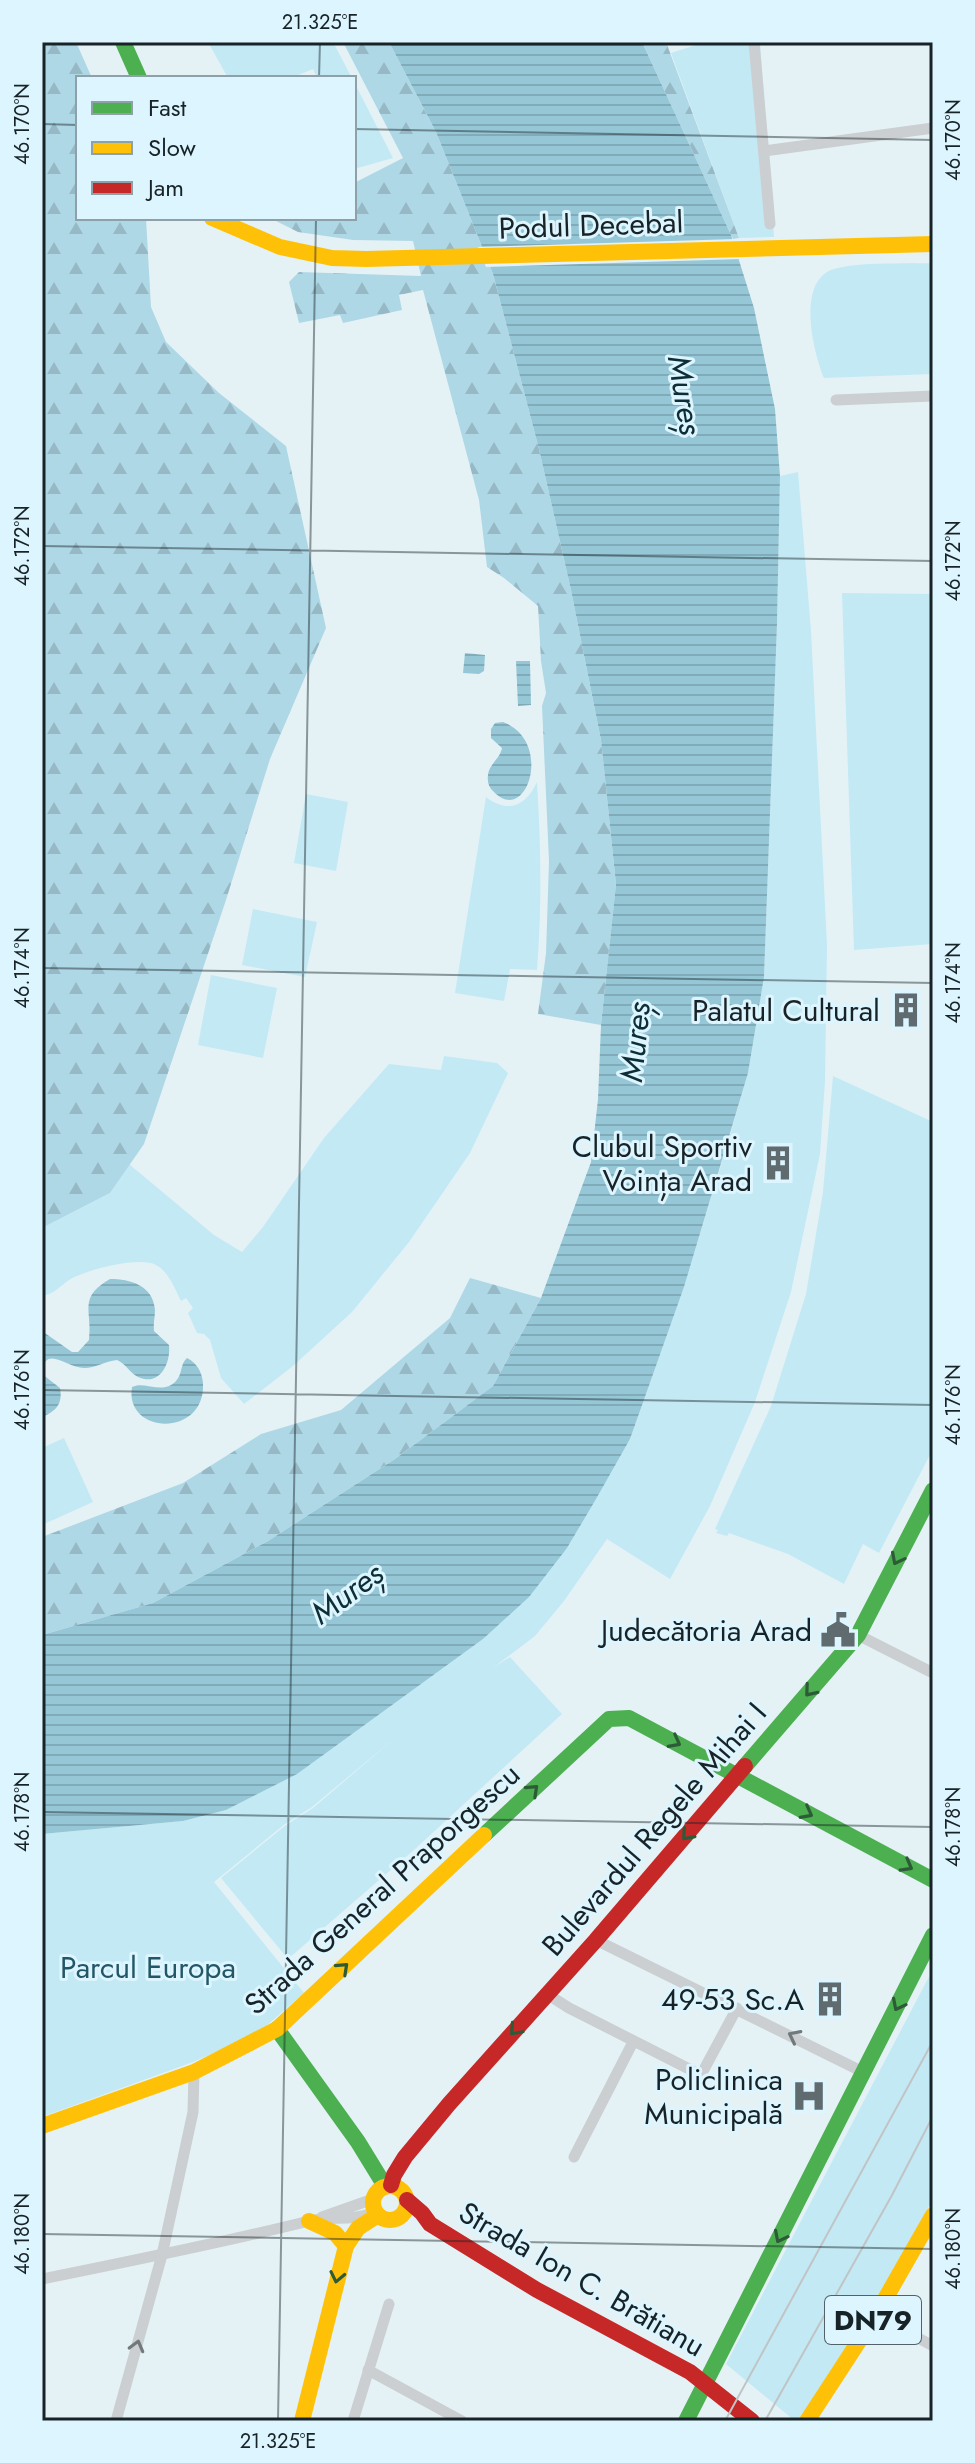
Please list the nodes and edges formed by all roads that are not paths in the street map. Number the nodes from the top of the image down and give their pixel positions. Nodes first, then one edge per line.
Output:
1 (123, 42) edge
2 (754, 42) edge
3 (139, 76) edge
4 (933, 128) edge
5 (764, 151) junction
6 (228, 223) edge
7 (770, 224) dead end
8 (933, 244) edge
9 (933, 396) edge
10 (836, 400) dead end
11 (933, 1490) edge
12 (858, 1635) junction
13 (933, 1673) edge
14 (738, 1776) junction
15 (933, 1880) edge
16 (933, 1935) edge
17 (596, 1940) junction
18 (547, 1994) junction
19 (737, 2008) junction
20 (277, 2029) junction
21 (633, 2042) junction
22 (194, 2072) junction
23 (863, 2072) junction
24 (42, 2126) edge
25 (574, 2157) dead end
26 (380, 2199) junction
27 (407, 2200) junction
28 (933, 2215) edge
29 (400, 2217) junction
30 (313, 2220) junction
31 (430, 2224) junction
32 (346, 2246) junction
33 (162, 2255) junction
34 (42, 2279) edge
35 (389, 2304) dead end
36 (876, 2315) junction
37 (933, 2346) edge
38 (368, 2370) junction
39 (706, 2383) junction
40 (116, 2421) edge
41 (302, 2421) edge
42 (353, 2421) edge
43 (462, 2421) edge
44 (686, 2421) edge
45 (752, 2421) edge
46 (807, 2421) edge

1 - 3 main road
2 - 5 street
4 - 5 street
5 - 7 street
6 - 8 main road, Podul Decebal
9 - 10 street
11 -> 12 main road, Bulevardul Regele Mihai I
12 - 13 street
12 -> 14 main road, Bulevardul Regele Mihai I
14 -> 15 main road
14 -> 17 main road, Bulevardul Regele Mihai I
20 -> 14 main road, Strada General Praporgescu
16 -> 23 main road
17 - 18 main road, Bulevardul Regele Mihai I
17 - 19 street
18 - 21 street
18 -> 26 main road, Bulevardul Regele Mihai I
19 - 21 street
23 -> 19 street
20 - 22 main road, Strada General Praporgescu
20 - 26 main road
21 - 25 street
22 - 24 main road, Strada General Praporgescu
22 - 33 street
23 -> 39 main road
26 - 27 main road
26 - 29 main road
26 - 30 street
26 - 32 main road, Bulevardul Regele Mihai I
27 - 29 main road
27 - 31 main road, Strada Ion C. Brătianu
28 - 36 main road, DN79
29 - 31 main road, Strada Ion C. Brătianu
30 - 32 main road
30 - 33 street
31 - 39 main road, Strada Ion C. Brătianu
32 -> 41 main road
33 - 34 street
40 -> 33 street
35 - 38 street
36 - 37 street
36 - 46 main road, DN79
38 - 42 street
38 - 43 street
39 - 44 main road
39 - 45 main road, Strada Ion C. Brătianu

